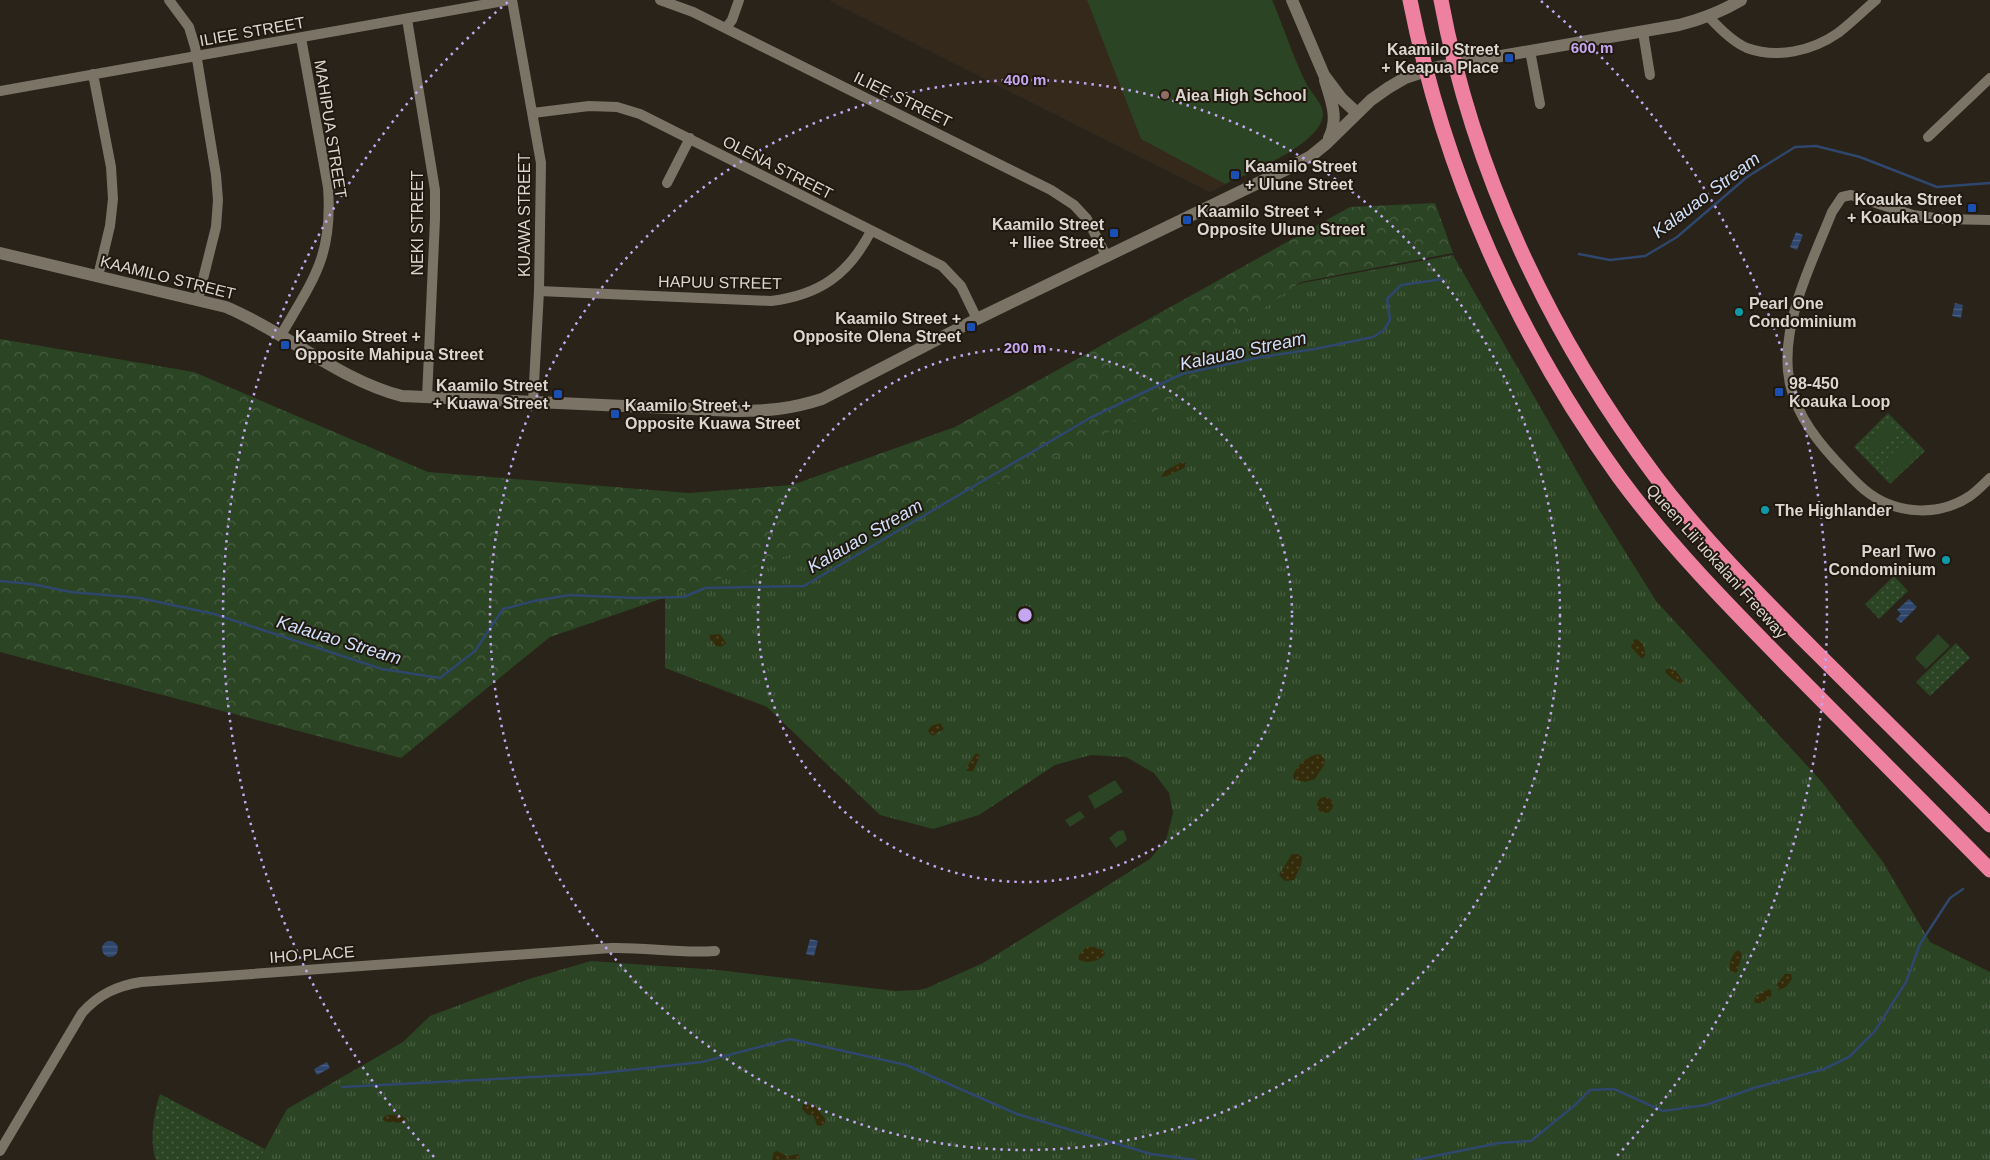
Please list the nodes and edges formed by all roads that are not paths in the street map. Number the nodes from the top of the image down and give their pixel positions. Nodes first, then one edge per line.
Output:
1 (169, 0) edge
2 (511, 0) edge
3 (660, 0) edge
4 (739, 0) edge
5 (1292, 0) edge
6 (1410, 0) edge
7 (1441, 0) edge
8 (1741, 0) edge
9 (1876, 0) edge
10 (1709, 17) junction
11 (407, 19) junction
12 (726, 28) junction
13 (1643, 32) junction
14 (301, 38) junction
15 (1530, 51) junction
16 (196, 56) junction
17 (93, 74) junction
18 (1650, 75) dead end
19 (1324, 76) junction
20 (1990, 78) edge
21 (0, 91) edge
22 (1540, 104) dead end
23 (533, 113) junction
24 (1357, 113) junction
25 (1928, 137) dead end
26 (690, 138) junction
27 (1327, 143) junction
28 (667, 183) dead end
29 (1990, 220) edge
30 (871, 231) junction
31 (0, 253) edge
32 (1107, 257) junction
33 (98, 276) junction
34 (539, 291) junction
35 (198, 299) junction
36 (977, 319) junction
37 (281, 335) junction
38 (427, 398) junction
39 (532, 402) junction
40 (1990, 478) edge
41 (1990, 825) edge
42 (1990, 870) edge
43 (715, 951) dead end
44 (0, 1150) edge

1 - 16 street
2 - 11 street, ILIEE STREET
2 - 23 street, KUAWA STREET
3 - 12 street, ILIEE STREET
4 - 12 street
5 - 19 street
6 - 42 highway, Queen Liliʻuokalani Freeway
7 - 41 highway, Queen Liliʻuokalani Freeway
8 - 10 street, KAAMILO STREET
9 - 10 street
10 - 13 street, KAAMILO STREET
11 - 14 street, ILIEE STREET
11 - 38 street, NEKI STREET
12 - 32 street, ILIEE STREET
13 - 15 street, KAAMILO STREET
13 - 18 street
14 - 16 street, ILIEE STREET
14 - 37 street, MAHIPUA STREET
15 - 22 street
15 - 24 street, KAAMILO STREET
16 - 17 street, ILIEE STREET
16 - 35 street
17 - 21 street, ILIEE STREET
17 - 33 street
19 - 24 street
19 - 27 street
20 - 25 street
23 - 26 street, OLENA STREET
23 - 34 street, KUAWA STREET
24 - 27 street, KAAMILO STREET
26 - 28 street
26 - 30 street, OLENA STREET
27 - 32 street, KAAMILO STREET
29 - 40 street
30 - 34 street, HAPUU STREET
30 - 36 street, OLENA STREET
31 - 33 street, KAAMILO STREET
32 - 36 street, KAAMILO STREET
33 - 35 street, KAAMILO STREET
34 - 39 street, KUAWA STREET
35 - 37 street, KAAMILO STREET
36 - 39 street, KAAMILO STREET
37 - 38 street, KAAMILO STREET
38 - 39 street, KAAMILO STREET
43 - 44 street, IHO PLACE

